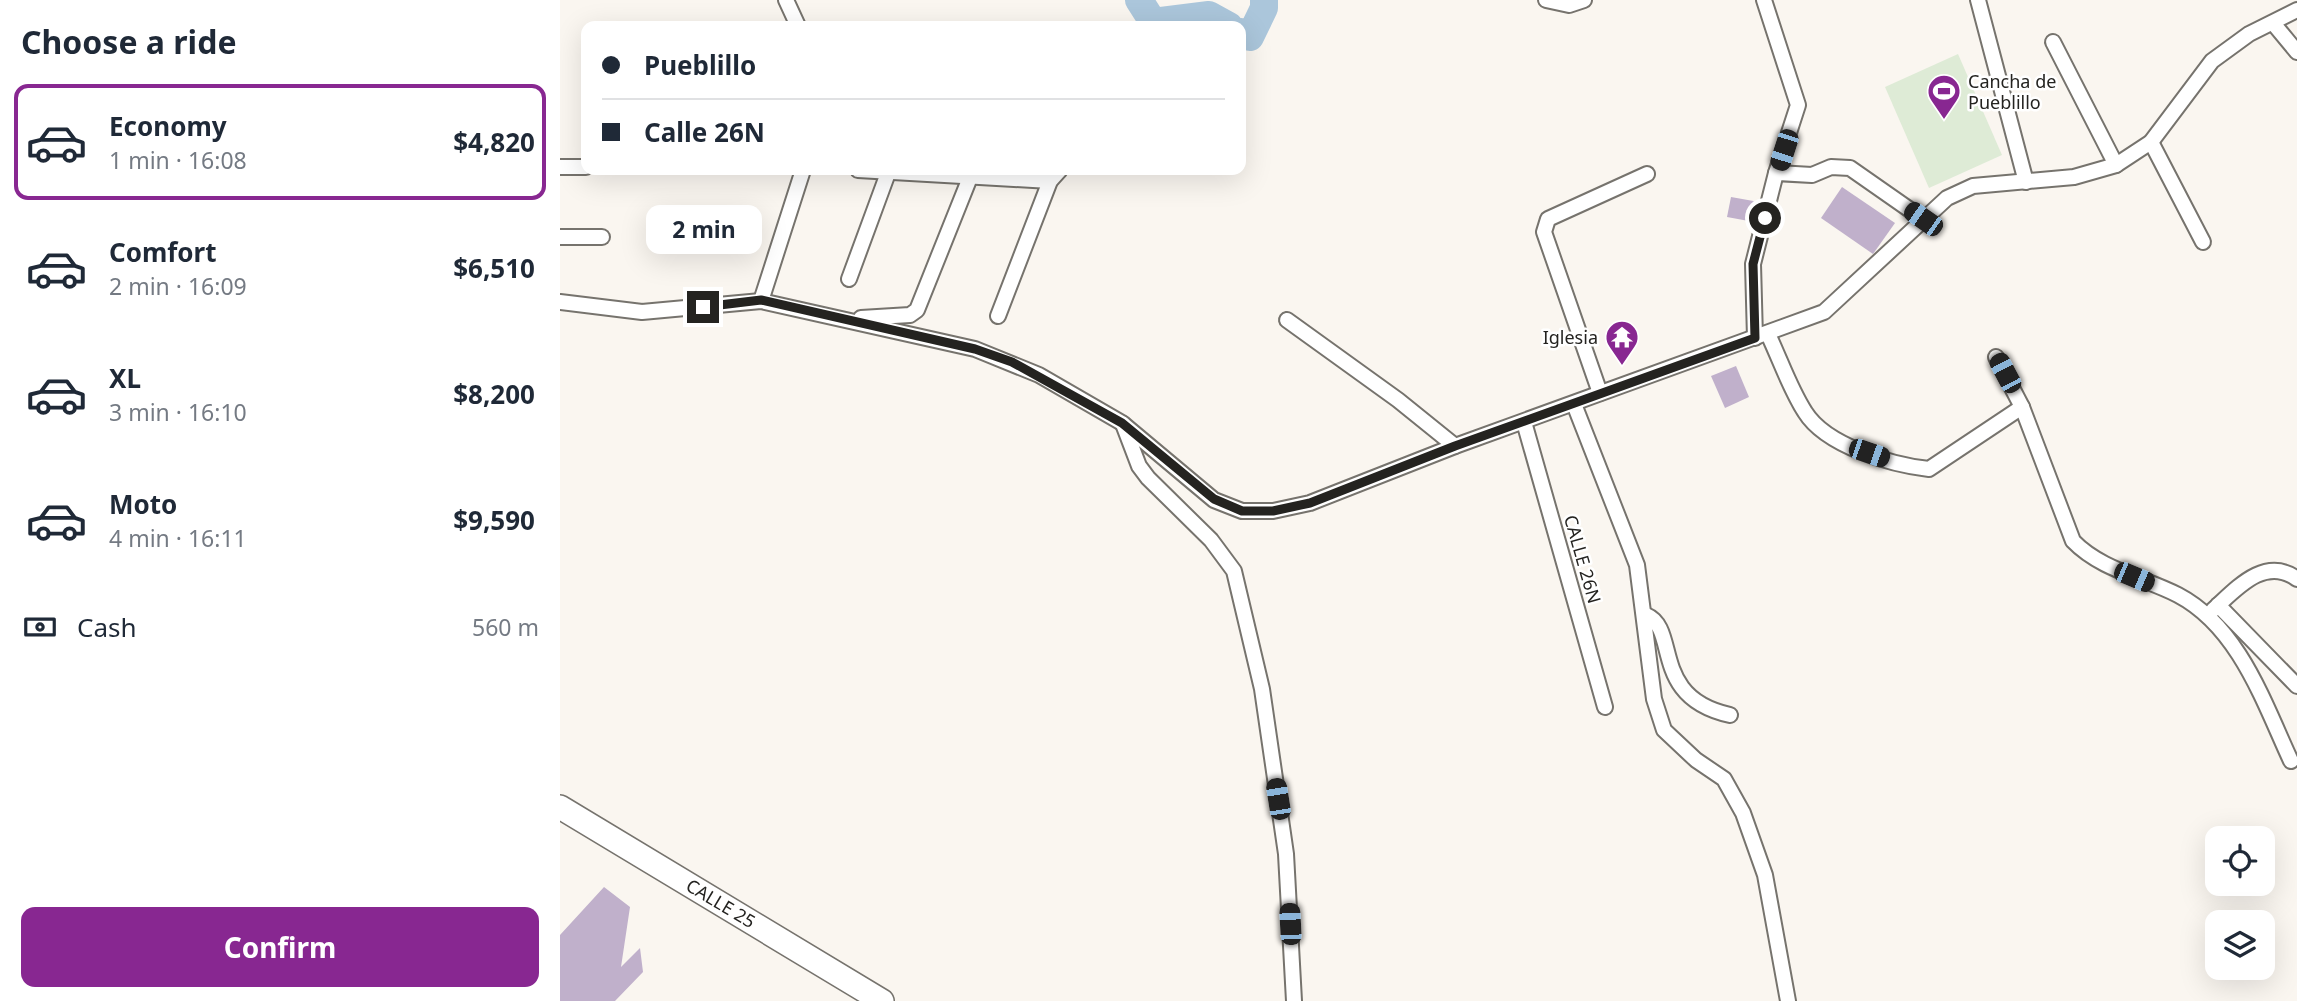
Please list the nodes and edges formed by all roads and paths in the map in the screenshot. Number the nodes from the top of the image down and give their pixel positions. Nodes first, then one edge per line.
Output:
1 (786, 0) edge
2 (1546, 0) edge
3 (1584, 0) edge
4 (1764, 0) edge
5 (1978, 0) edge
6 (2297, 10) edge
7 (796, 21) edge
8 (2273, 23) junction
9 (2053, 42) dead end
10 (2297, 52) edge
11 (2151, 142) junction
12 (2116, 165) junction
13 (560, 167) edge
14 (581, 167) edge
15 (1776, 173) junction
16 (1647, 174) dead end
17 (801, 175) edge
18 (887, 175) edge
19 (971, 175) joint
20 (1055, 175) edge
21 (2026, 182) junction
22 (1923, 219) junction
23 (560, 237) edge
24 (603, 237) dead end
25 (2203, 242) dead end
26 (849, 279) dead end
27 (761, 300) junction
28 (560, 302) edge
29 (998, 316) dead end
30 (846, 319) junction
31 (1287, 320) dead end
32 (1762, 336) junction
33 (1996, 357) dead end
34 (1600, 393) junction
35 (1574, 404) junction
36 (2022, 407) junction
37 (1524, 422) junction
38 (1122, 423) junction
39 (1455, 446) junction
40 (2297, 579) edge
41 (2218, 605) junction
42 (1646, 615) junction
43 (2207, 616) junction
44 (2297, 686) edge
45 (1605, 707) dead end
46 (1730, 715) dead end
47 (2291, 761) dead end
48 (560, 807) edge
49 (882, 1001) edge
50 (1294, 1001) edge
51 (1788, 1001) edge

1 - 7 street
2 - 3 street
4 - 15 street
5 - 21 street
6 - 8 street
8 - 10 street
8 - 11 street
9 - 12 street
11 - 12 street
11 - 25 street
12 - 21 street
13 - 14 street
15 - 22 street
15 - 32 street
16 - 34 street
17 - 27 street
18 - 26 street
19 - 20 street
19 - 30 street
20 - 29 street
21 - 22 street
22 - 32 street
23 - 24 street
27 - 28 street
27 - 30 street
30 - 38 street
31 - 39 street
32 - 34 street
32 - 36 street
33 - 36 street
34 - 35 street
35 - 37 street
35 - 42 street
36 - 43 street
37 - 39 street
37 - 45 street, CALLE 26N
38 - 39 street
38 - 50 street
40 - 41 street
41 - 43 street
41 - 44 street
42 - 46 street
42 - 51 street
43 - 47 street
48 - 49 main road, CALLE 25

